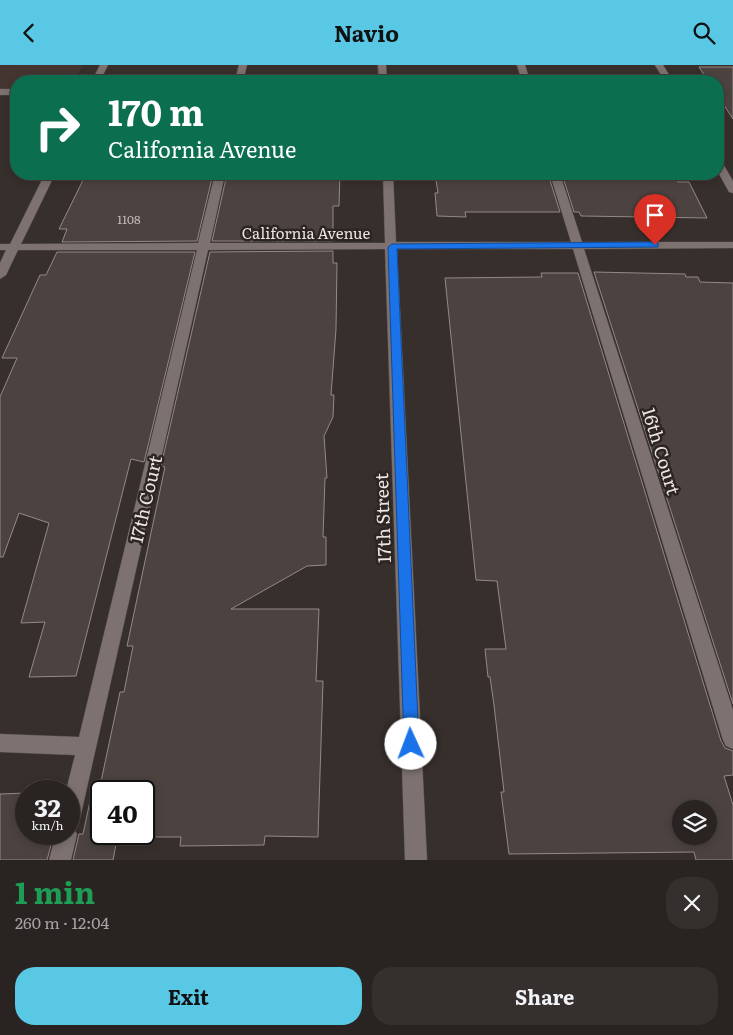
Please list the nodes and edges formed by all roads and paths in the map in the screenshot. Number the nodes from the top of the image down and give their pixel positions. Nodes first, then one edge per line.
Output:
1 (724, 175) edge
2 (47, 180) edge
3 (219, 180) edge
4 (388, 180) edge
5 (557, 180) edge
6 (733, 191) edge
7 (578, 245) junction
8 (733, 245) edge
9 (0, 247) edge
10 (14, 247) junction
11 (204, 247) junction
12 (392, 247) junction
13 (0, 275) edge
14 (733, 740) edge
15 (0, 743) edge
16 (87, 745) junction
17 (79, 780) edge
18 (63, 845) edge
19 (60, 860) edge
20 (416, 860) edge

1 - 6 street
2 - 10 street
3 - 11 street, 17th Court
4 - 12 street, 17th Street
5 - 7 street, 16th Court
7 - 8 street, California Avenue
7 - 12 street, California Avenue
7 - 14 street, 16th Court
9 - 10 street, California Avenue
10 - 11 street, California Avenue
10 - 13 street
11 - 12 street, California Avenue
11 - 16 street, 17th Court
12 - 20 street, 17th Street
15 - 16 street
16 - 17 street, 17th Court
18 - 19 street

